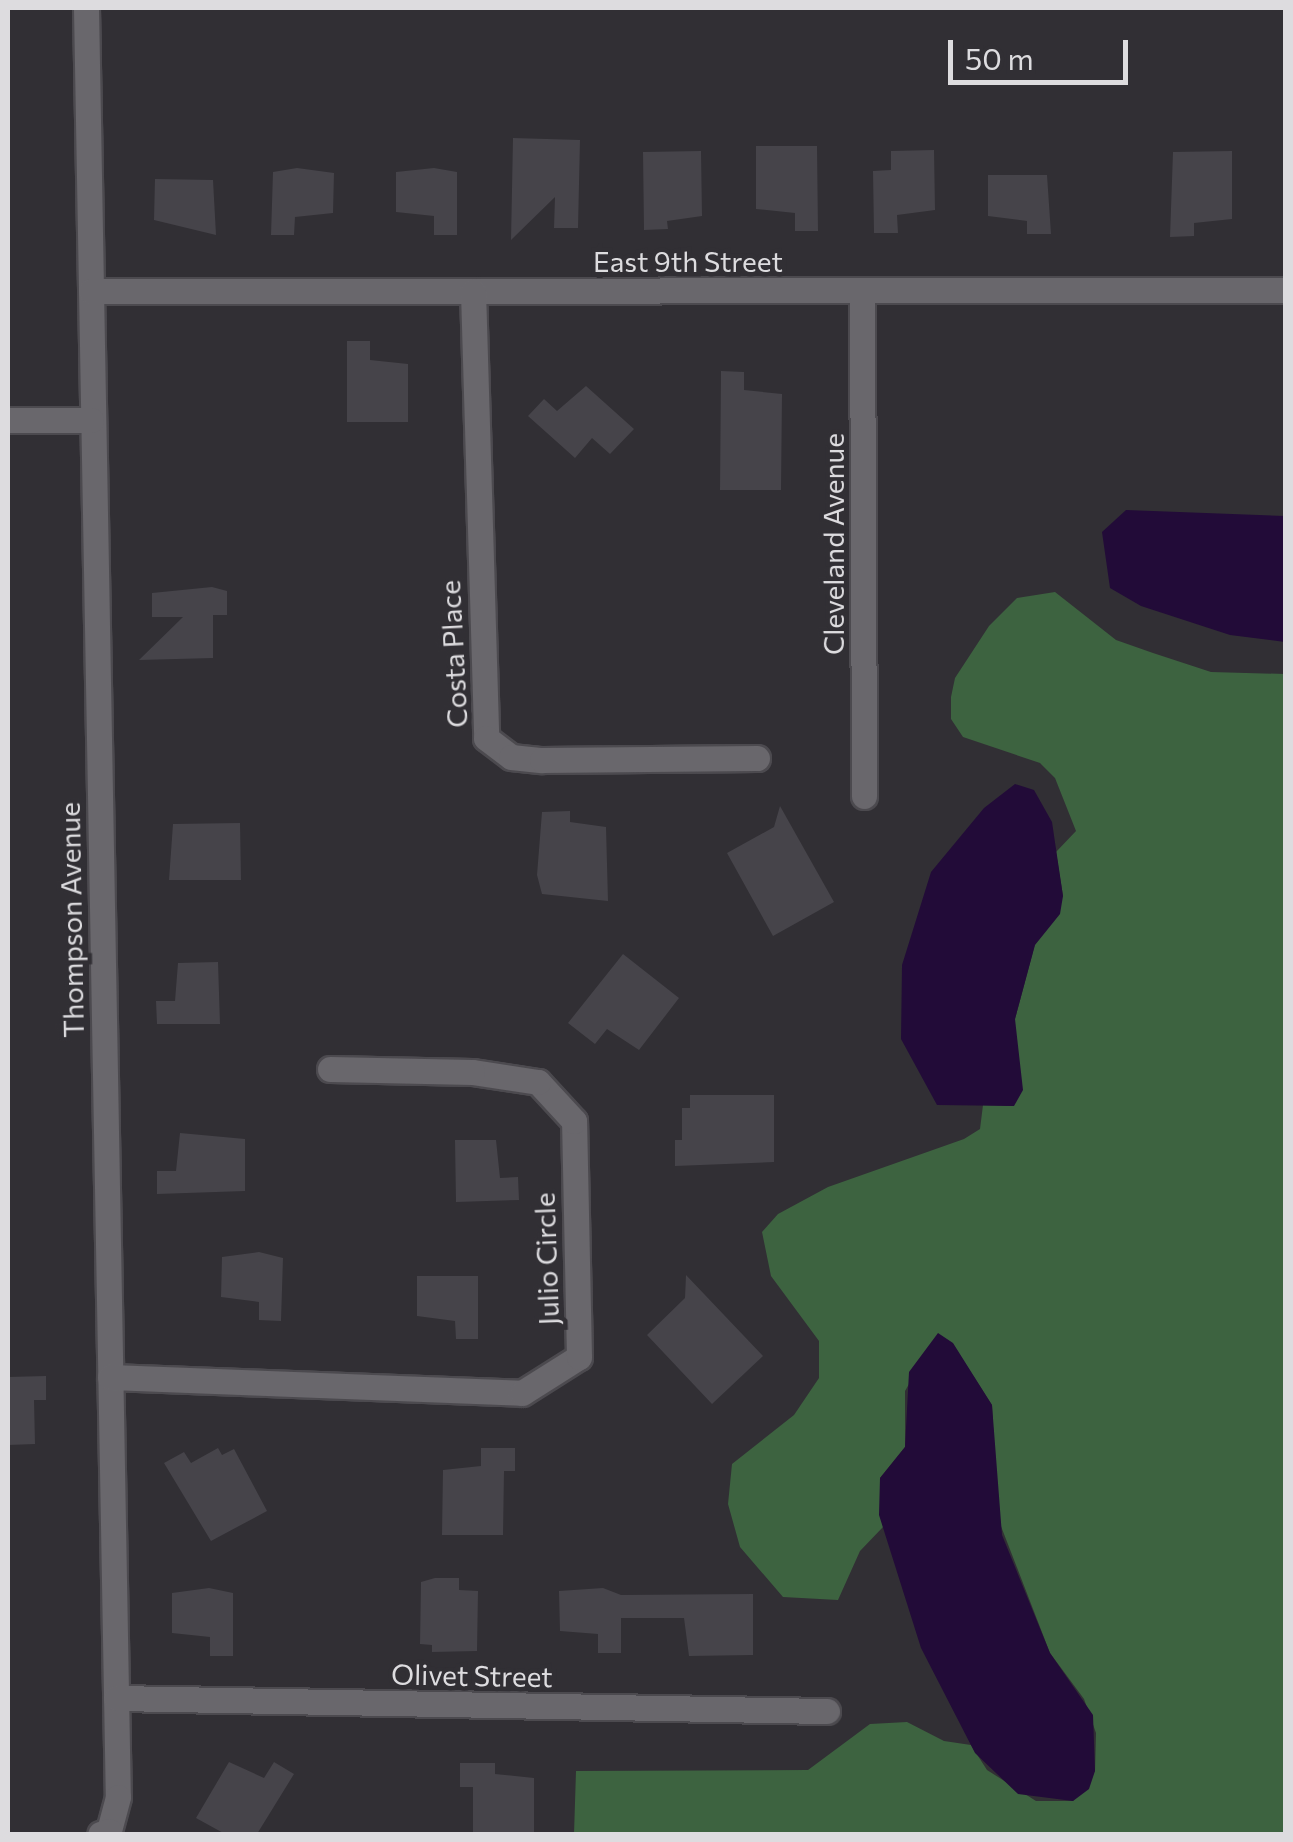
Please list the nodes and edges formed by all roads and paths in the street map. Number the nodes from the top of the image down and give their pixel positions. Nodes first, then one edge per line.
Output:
1 (86, 8) edge
2 (862, 290) junction
3 (1286, 290) edge
4 (90, 291) junction
5 (472, 291) junction
6 (8, 420) edge
7 (91, 420) junction
8 (757, 758) dead end
9 (864, 796) dead end
10 (330, 1069) dead end
11 (110, 1377) junction
12 (116, 1698) junction
13 (826, 1711) dead end
14 (105, 1833) edge

1 - 4 street, Thompson Avenue
2 - 3 street, East 9th Street
2 - 5 street, East 9th Street
2 - 9 street, Cleveland Avenue
4 - 5 street, East 9th Street
4 - 7 street, Thompson Avenue
5 - 8 street, Costa Place
6 - 7 street
7 - 11 street, Thompson Avenue
10 - 11 street, Julio Circle
11 - 12 street, Thompson Avenue
12 - 13 street, Olivet Street
12 - 14 street, Thompson Avenue

